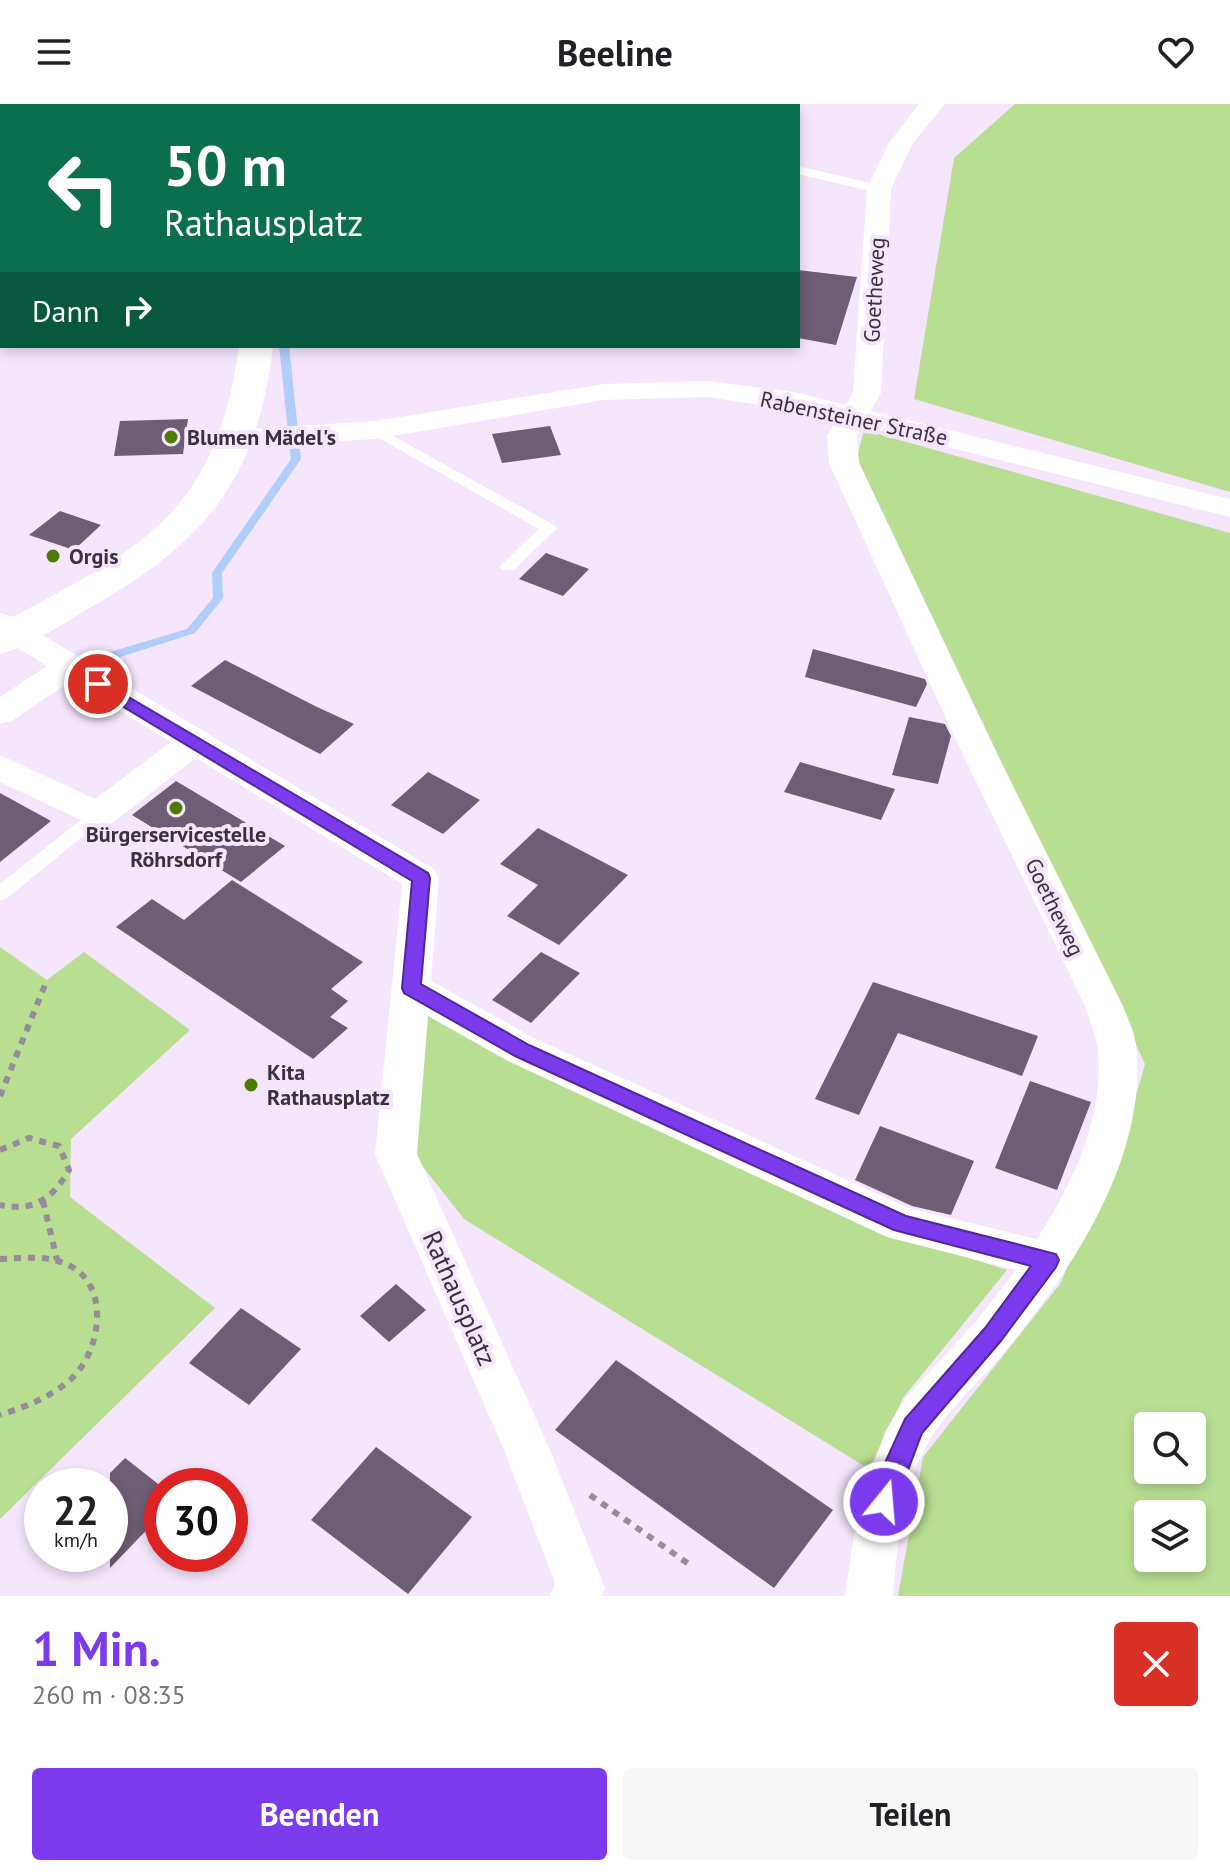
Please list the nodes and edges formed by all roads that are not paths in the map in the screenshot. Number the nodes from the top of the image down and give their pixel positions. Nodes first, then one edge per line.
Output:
1 (933, 104) edge
2 (800, 170) edge
3 (879, 189) junction
4 (256, 348) edge
5 (856, 416) junction
6 (375, 430) junction
7 (234, 439) junction
8 (1230, 508) edge
9 (508, 567) dead end
10 (5, 633) edge
11 (68, 667) junction
12 (0, 713) edge
13 (195, 741) junction
14 (0, 767) edge
15 (98, 815) junction
16 (0, 894) edge
17 (411, 988) junction
18 (1048, 1260) junction
19 (574, 1596) edge
20 (869, 1596) edge

1 - 3 street, Goetheweg
2 - 3 lane
3 - 5 street, Goetheweg
4 - 7 street
5 - 6 street, Rabensteiner Straße
5 - 8 street, Rabensteiner Straße
5 - 18 street, Goetheweg
6 - 7 street, Rabensteiner Straße
6 - 9 lane
7 - 10 street
10 - 11 street, Rathausplatz
11 - 12 street
11 - 13 street, Rathausplatz
13 - 15 street
13 - 17 street, Rathausplatz
14 - 15 street
15 - 16 lane
17 - 18 street
17 - 19 street, Rathausplatz
18 - 20 street, Goetheweg

